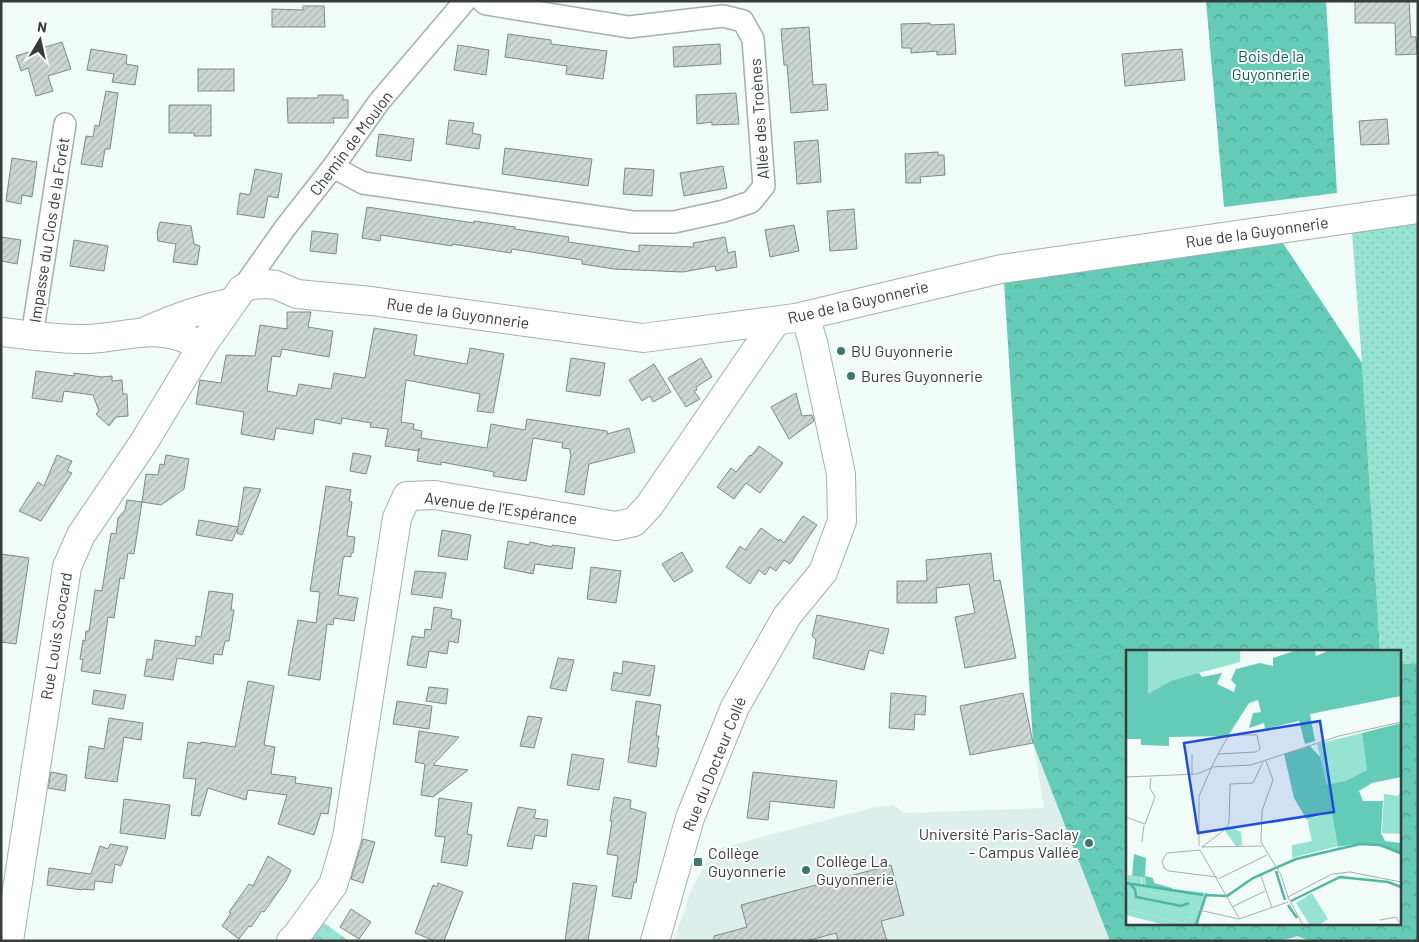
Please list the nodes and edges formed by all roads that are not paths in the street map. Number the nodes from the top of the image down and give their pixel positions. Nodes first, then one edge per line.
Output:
1 (465, 1) edge
2 (482, 1) edge
3 (65, 124) dead end
4 (333, 167) junction
5 (1418, 209) edge
6 (263, 260) junction
7 (286, 290) junction
8 (233, 302) junction
9 (805, 316) junction
10 (776, 321) junction
11 (144, 331) junction
12 (1, 332) edge
13 (32, 336) junction
14 (202, 346) junction
15 (9, 941) edge
16 (291, 941) edge
17 (655, 941) edge

1 - 4 street, Chemin de Moulon
2 - 4 street, Allée des Troènes
3 - 13 street, Impasse du Clos de la Forêt
4 - 6 street, Chemin de Moulon
5 - 9 street, Rue de la Guyonnerie
6 - 7 street
6 - 8 street, Chemin de Moulon
7 - 8 street, Rue de la Guyonnerie
7 - 10 street, Rue de la Guyonnerie
8 - 11 street, Rue de la Guyonnerie
8 - 14 street, Rue Louis Scocard
9 - 10 street, Rue de la Guyonnerie
9 - 17 street, Rue du Docteur Collé
10 - 16 street, Avenue de l'Espérance
11 - 13 street
11 - 14 street
12 - 13 street
14 - 15 street, Rue Louis Scocard

